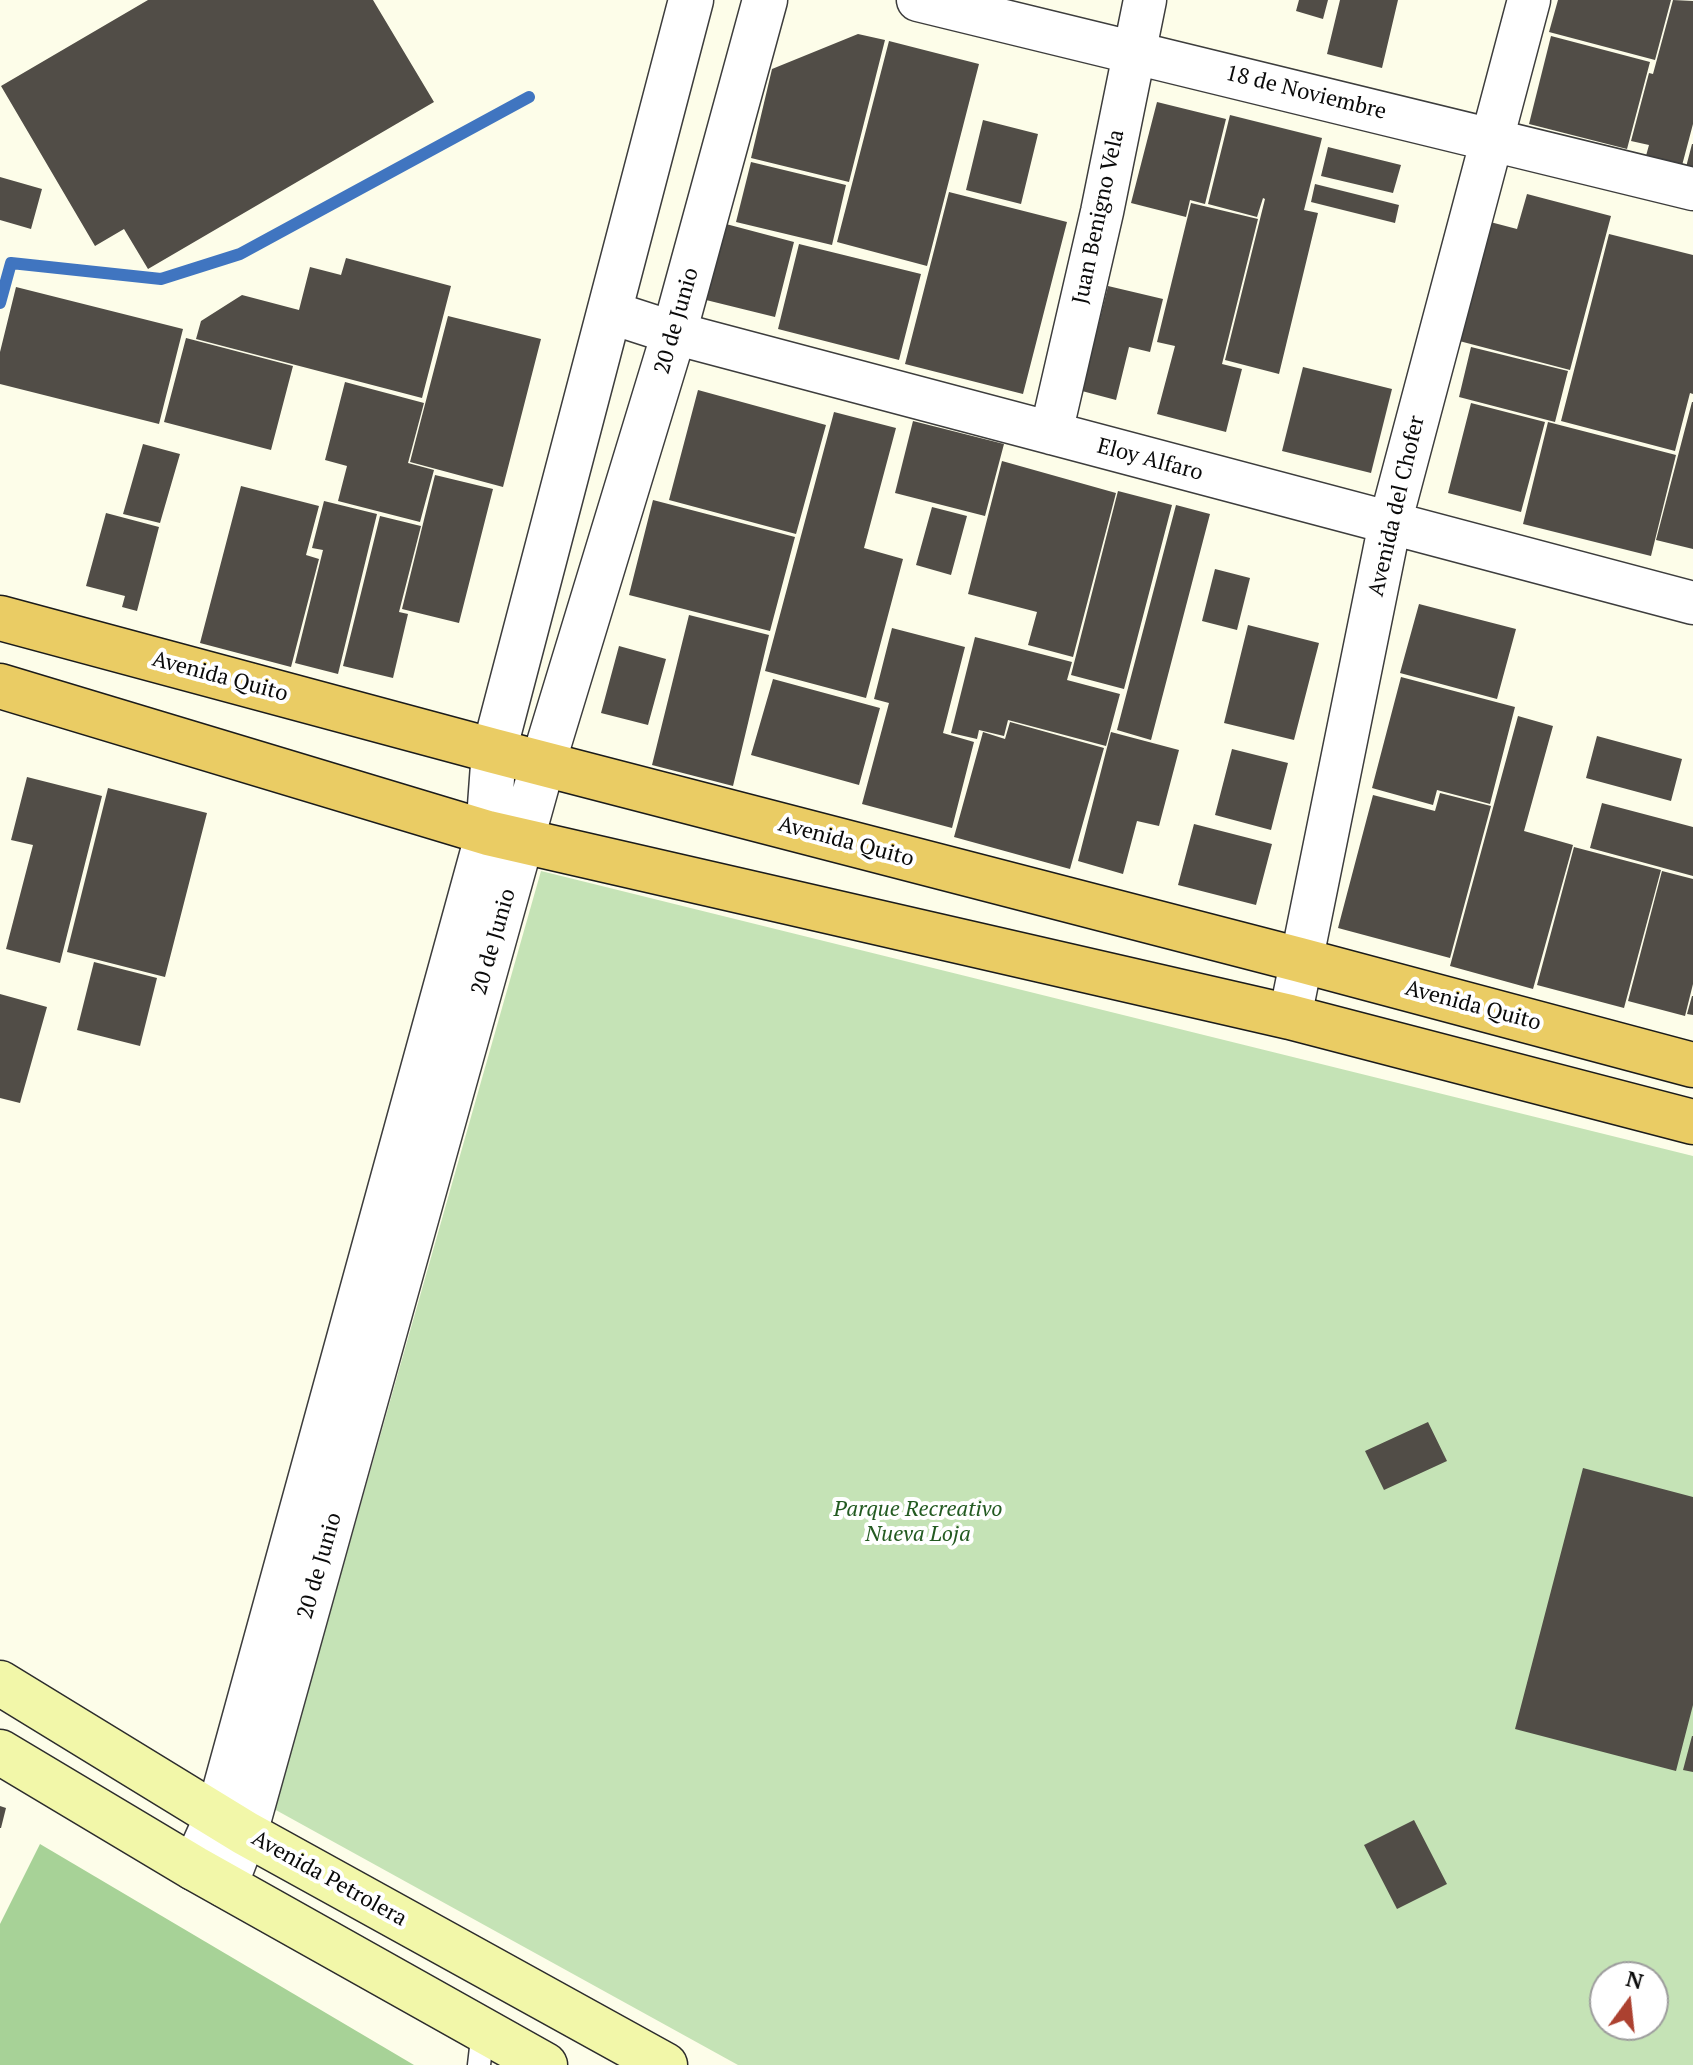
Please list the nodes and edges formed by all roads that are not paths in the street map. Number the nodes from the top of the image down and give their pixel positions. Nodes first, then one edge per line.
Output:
1 (691, 0) edge
2 (765, 0) edge
3 (918, 0) edge
4 (1145, 0) edge
5 (1529, 0) edge
6 (1135, 52) junction
7 (1490, 138) junction
8 (1693, 189) edge
9 (609, 312) junction
10 (674, 333) junction
11 (1051, 433) junction
12 (1390, 523) junction
13 (1693, 603) edge
14 (0, 618) edge
15 (0, 686) edge
16 (494, 751) junction
17 (543, 763) junction
18 (505, 837) junction
19 (1300, 960) junction
20 (1290, 1017) junction
21 (1693, 1065) edge
22 (1693, 1122) edge
23 (0, 1683) edge
24 (0, 1752) edge
25 (231, 1824) junction
26 (209, 1876) junction
27 (481, 2048) edge
28 (545, 2065) edge
29 (665, 2065) edge

1 - 9 street, 20 de Junio
2 - 10 street, 20 de Junio
3 - 6 street, 18 de Noviembre
4 - 6 street, Juan Benigno Vela
5 - 7 street, Avenida del Chofer
6 - 7 street, 18 de Noviembre
6 - 11 street, Juan Benigno Vela
7 - 8 street, 18 de Noviembre
7 - 12 street, Avenida del Chofer
9 - 10 street, Eloy Alfaro
9 - 16 street, 20 de Junio
10 - 11 street, Eloy Alfaro
10 - 17 street, 20 de Junio
11 - 12 street, Eloy Alfaro
12 - 13 street, Eloy Alfaro
12 - 19 street, Avenida del Chofer
14 - 16 highway, Avenida Quito
15 - 18 highway
16 - 17 highway, Avenida Quito
16 - 18 street, 20 de Junio
17 - 18 street, 20 de Junio
17 - 19 highway, Avenida Quito
18 - 20 highway
18 - 25 street, 20 de Junio
19 - 20 street, Avenida del Chofer
19 - 21 highway, Avenida Quito
20 - 22 highway
23 - 25 main road, Avenida Petrolera
24 - 26 main road
25 - 26 street, 20 de Junio
25 - 29 main road, Avenida Petrolera
26 - 27 main road
27 - 28 main road

